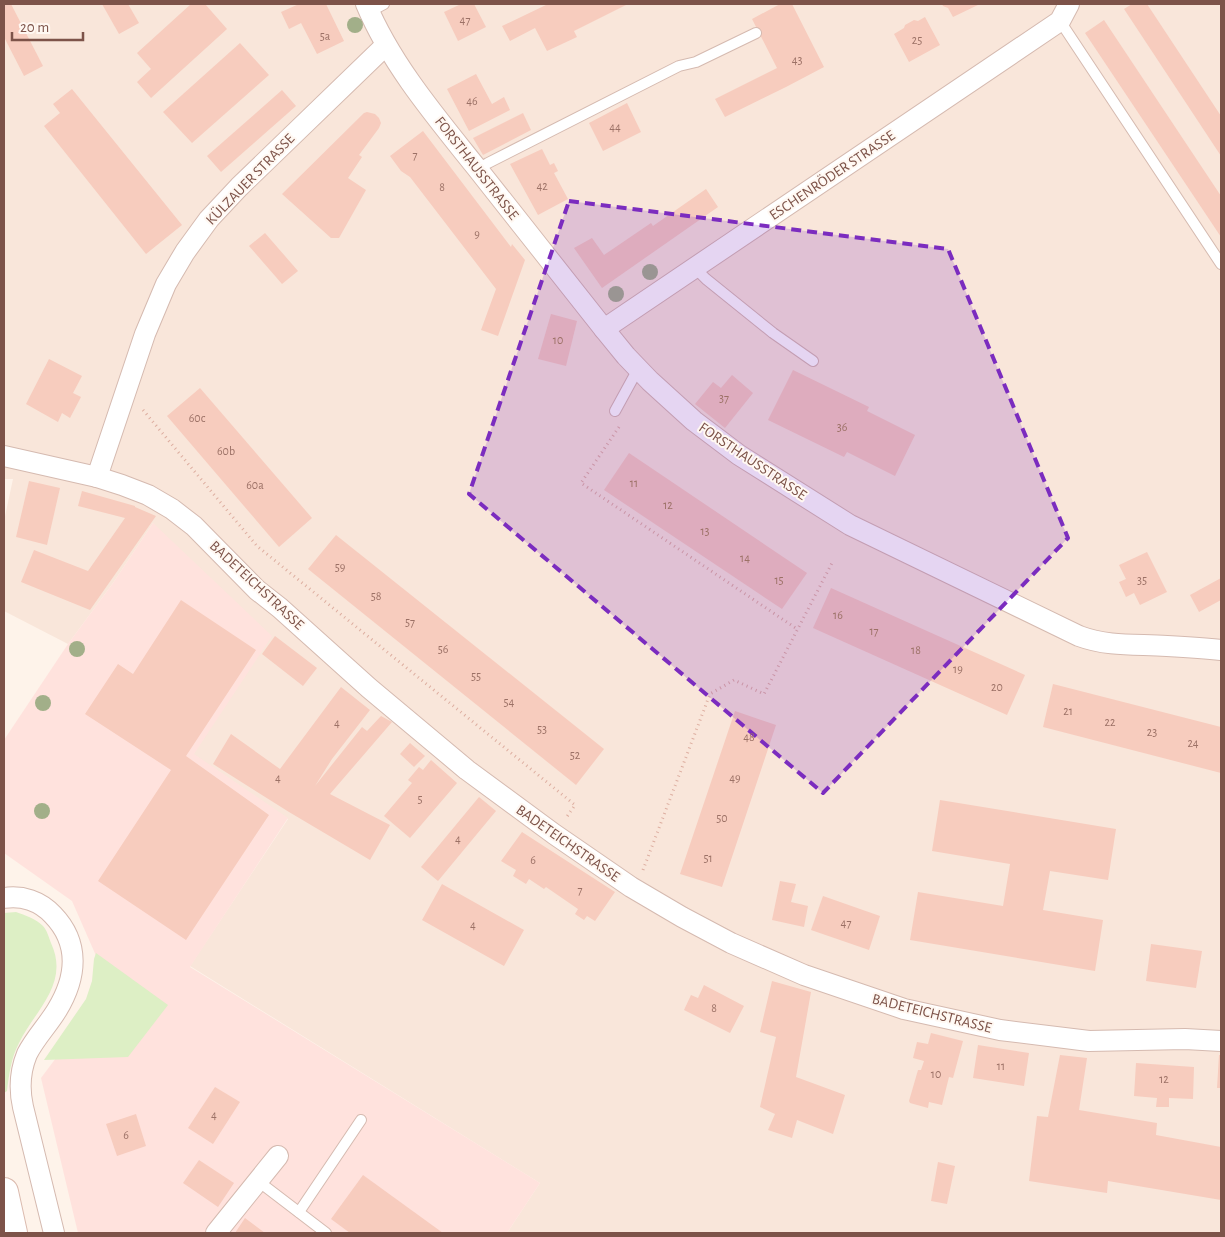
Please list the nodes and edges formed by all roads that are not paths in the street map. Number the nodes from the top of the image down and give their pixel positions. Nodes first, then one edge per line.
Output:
1 (373, 6) edge
2 (1064, 12) edge
3 (756, 33) dead end
4 (386, 45) junction
5 (478, 169) junction
6 (1221, 264) edge
7 (694, 267) junction
8 (604, 329) junction
9 (813, 361) dead end
10 (638, 369) junction
11 (615, 411) road end
12 (4, 456) edge
13 (96, 477) junction
14 (1221, 650) edge
15 (4, 898) edge
16 (1221, 1042) edge
17 (361, 1120) dead end
18 (278, 1156) dead end
19 (258, 1181) junction
20 (4, 1192) edge
21 (299, 1212) junction
22 (13, 1233) edge
23 (54, 1233) edge
24 (216, 1233) edge
25 (326, 1233) edge

1 - 4 street, FORSTHAUSSTRASSE
2 - 6 lane, ESCHENRÖDER STRASSE
2 - 7 street, ESCHENRÖDER STRASSE
3 - 5 lane
4 - 5 street, FORSTHAUSSTRASSE
4 - 13 street, KÜLZAUER STRASSE
5 - 8 street, FORSTHAUSSTRASSE
7 - 8 street, ESCHENRÖDER STRASSE
7 - 9 lane
8 - 10 street, FORSTHAUSSTRASSE
10 - 11 lane
10 - 14 street, FORSTHAUSSTRASSE
12 - 13 street, BADETEICHSTRASSE
13 - 16 street, BADETEICHSTRASSE
15 - 23 street
17 - 21 lane
18 - 19 street
19 - 21 lane
19 - 24 street
20 - 22 main road
21 - 25 lane

